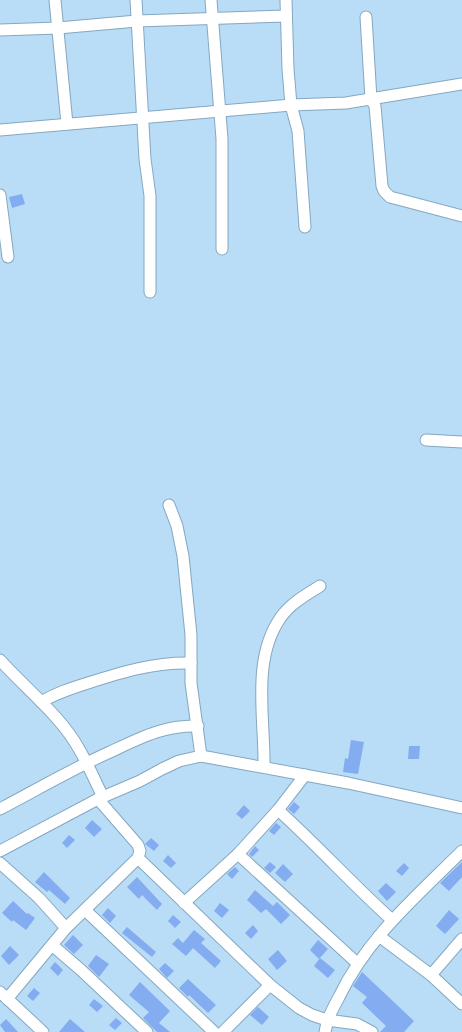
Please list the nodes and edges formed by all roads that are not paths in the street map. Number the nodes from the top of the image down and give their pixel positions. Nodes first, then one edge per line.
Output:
1 (55, 0) edge
2 (136, 0) edge
3 (211, 0) edge
4 (286, 0) edge
5 (286, 16) junction
6 (366, 18) dead end
7 (214, 19) junction
8 (137, 20) junction
9 (58, 28) junction
10 (0, 30) edge
11 (462, 84) edge
12 (372, 99) junction
13 (291, 105) junction
14 (219, 111) junction
15 (144, 116) junction
16 (67, 124) junction
17 (0, 130) edge
18 (0, 195) edge
19 (462, 216) edge
20 (305, 227) dead end
21 (222, 249) dead end
22 (8, 257) dead end
23 (150, 292) dead end
24 (426, 440) dead end
25 (462, 442) edge
26 (169, 505) dead end
27 (320, 586) dead end
28 (0, 660) edge
29 (191, 662) junction
30 (41, 702) junction
31 (198, 726) junction
32 (201, 756) junction
33 (86, 762) junction
34 (264, 767) junction
35 (305, 775) junction
36 (100, 798) junction
37 (462, 808) edge
38 (0, 809) edge
39 (278, 810) junction
40 (0, 851) edge
41 (462, 851) edge
42 (238, 854) junction
43 (138, 858) junction
44 (0, 863) edge
45 (184, 903) junction
46 (85, 910) junction
47 (392, 920) junction
48 (66, 928) junction
49 (379, 936) junction
50 (462, 939) edge
51 (52, 946) junction
52 (357, 964) junction
53 (431, 975) junction
54 (270, 986) junction
55 (4, 995) edge
56 (462, 1004) edge
57 (327, 1020) junction
58 (43, 1032) edge
59 (147, 1032) edge
60 (214, 1032) edge
61 (224, 1032) edge
62 (325, 1032) edge
63 (372, 1032) edge

1 - 9 street
2 - 8 street
3 - 7 street
4 - 5 street
5 - 7 street
5 - 13 street
6 - 12 street
7 - 8 street
7 - 14 street
8 - 9 street
8 - 15 street
9 - 10 street
9 - 16 street
11 - 12 street
12 - 13 street
12 - 19 street
13 - 14 street
13 - 20 street
14 - 15 street
14 - 21 street
15 - 16 street
15 - 23 street
16 - 17 street
18 - 22 street
24 - 25 street
26 - 29 street
27 - 34 street
28 - 30 street
29 - 30 street
29 - 31 street
30 - 33 street
31 - 32 street
31 - 33 street
32 - 34 street
32 - 36 street
33 - 36 street
33 - 38 street
34 - 35 street
35 - 37 street
35 - 39 street
36 - 40 street
36 - 43 street
39 - 42 street
39 - 47 street
41 - 47 street
42 - 45 street
42 - 52 street
43 - 45 street
43 - 46 street
44 - 48 street
45 - 54 street
46 - 48 street
46 - 60 street
47 - 49 street
48 - 51 street
49 - 52 street
49 - 53 street
50 - 53 street
51 - 55 street
51 - 59 street
52 - 57 street
53 - 56 street
54 - 57 street
54 - 61 street
55 - 58 street
57 - 62 street
57 - 63 street

